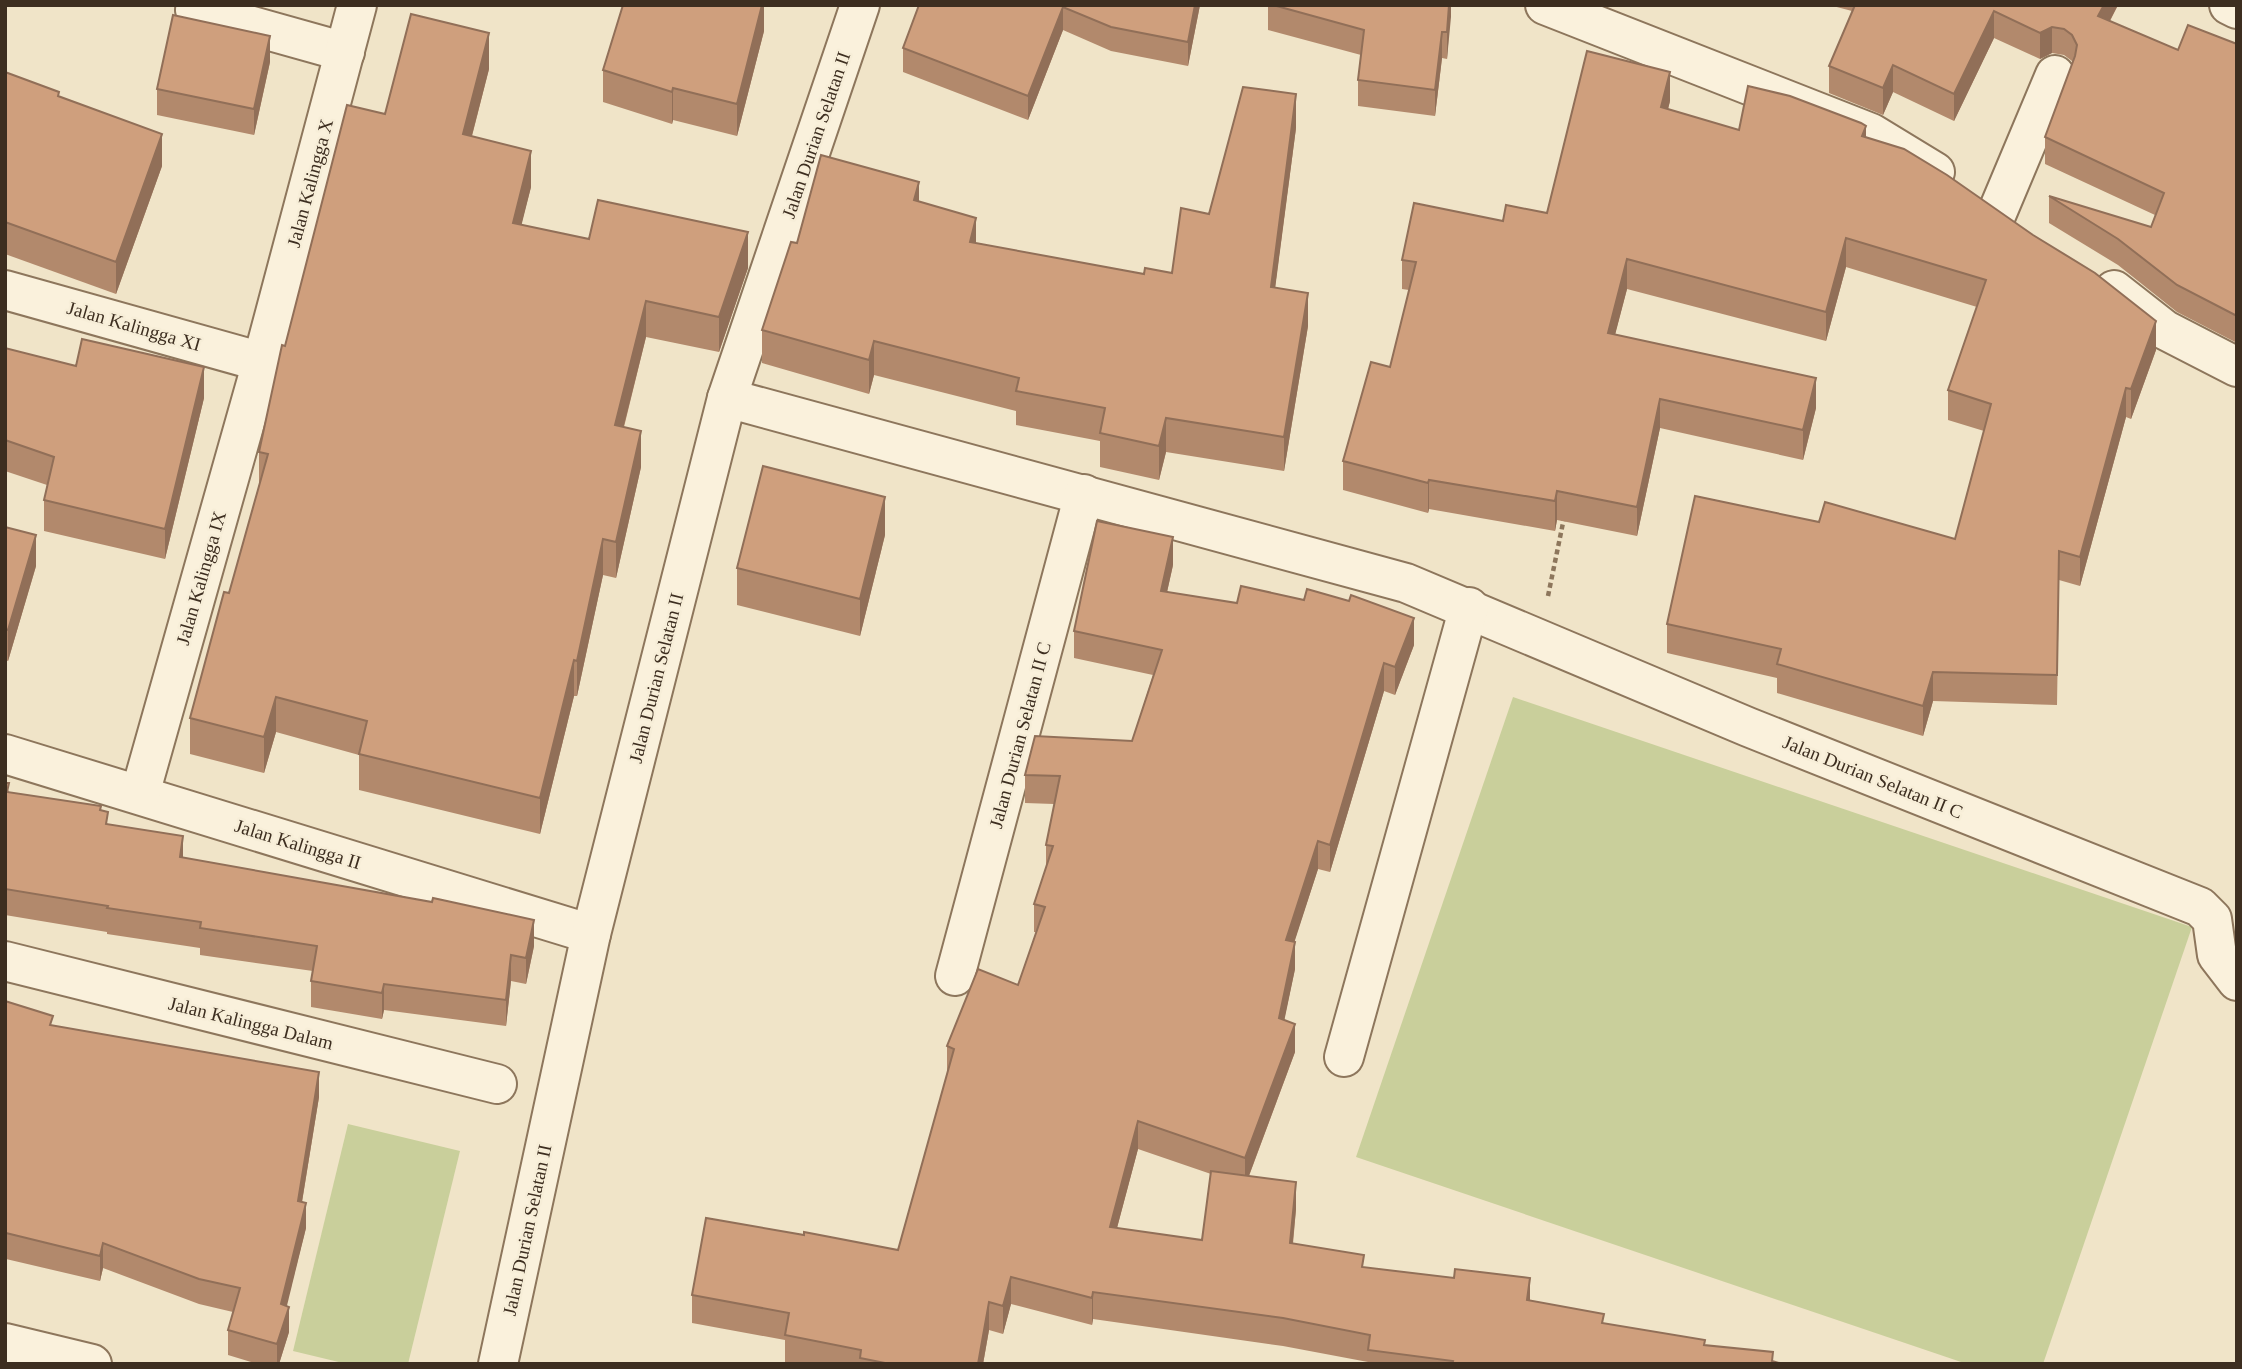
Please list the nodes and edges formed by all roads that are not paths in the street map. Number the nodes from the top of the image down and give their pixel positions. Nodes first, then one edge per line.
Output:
1 (357, 5) edge
2 (860, 5) edge
3 (1545, 5) edge
4 (2229, 5) edge
5 (2237, 9) edge
6 (195, 10) dead end
7 (345, 52) junction
8 (2055, 75) dead end
9 (2086, 271) edge
10 (5, 290) edge
11 (262, 362) junction
12 (2237, 367) edge
13 (727, 398) junction
14 (1084, 494) junction
15 (1468, 607) junction
16 (5, 754) edge
17 (140, 794) junction
18 (590, 934) junction
19 (5, 961) edge
20 (955, 976) dead end
21 (2237, 981) edge
22 (1345, 1058) dead end
23 (498, 1084) dead end
24 (5, 1343) edge
25 (92, 1364) edge
26 (498, 1364) edge

1 - 7 street, Jalan Kalingga X
2 - 13 street, Jalan Durian Selatan II
3 - 8 street
4 - 5 street
6 - 7 street
7 - 11 street, Jalan Kalingga X
9 - 12 street
10 - 11 street, Jalan Kalingga XI
11 - 17 street, Jalan Kalingga IX
13 - 14 street, Jalan Durian Selatan II C
13 - 18 street, Jalan Durian Selatan II
14 - 15 street, Jalan Durian Selatan II C
14 - 20 street, Jalan Durian Selatan II C
15 - 21 street, Jalan Durian Selatan II C
15 - 22 street
16 - 17 street, Jalan Kalingga II
17 - 18 street, Jalan Kalingga II
18 - 26 street, Jalan Durian Selatan II
19 - 23 street, Jalan Kalingga Dalam
24 - 25 street

